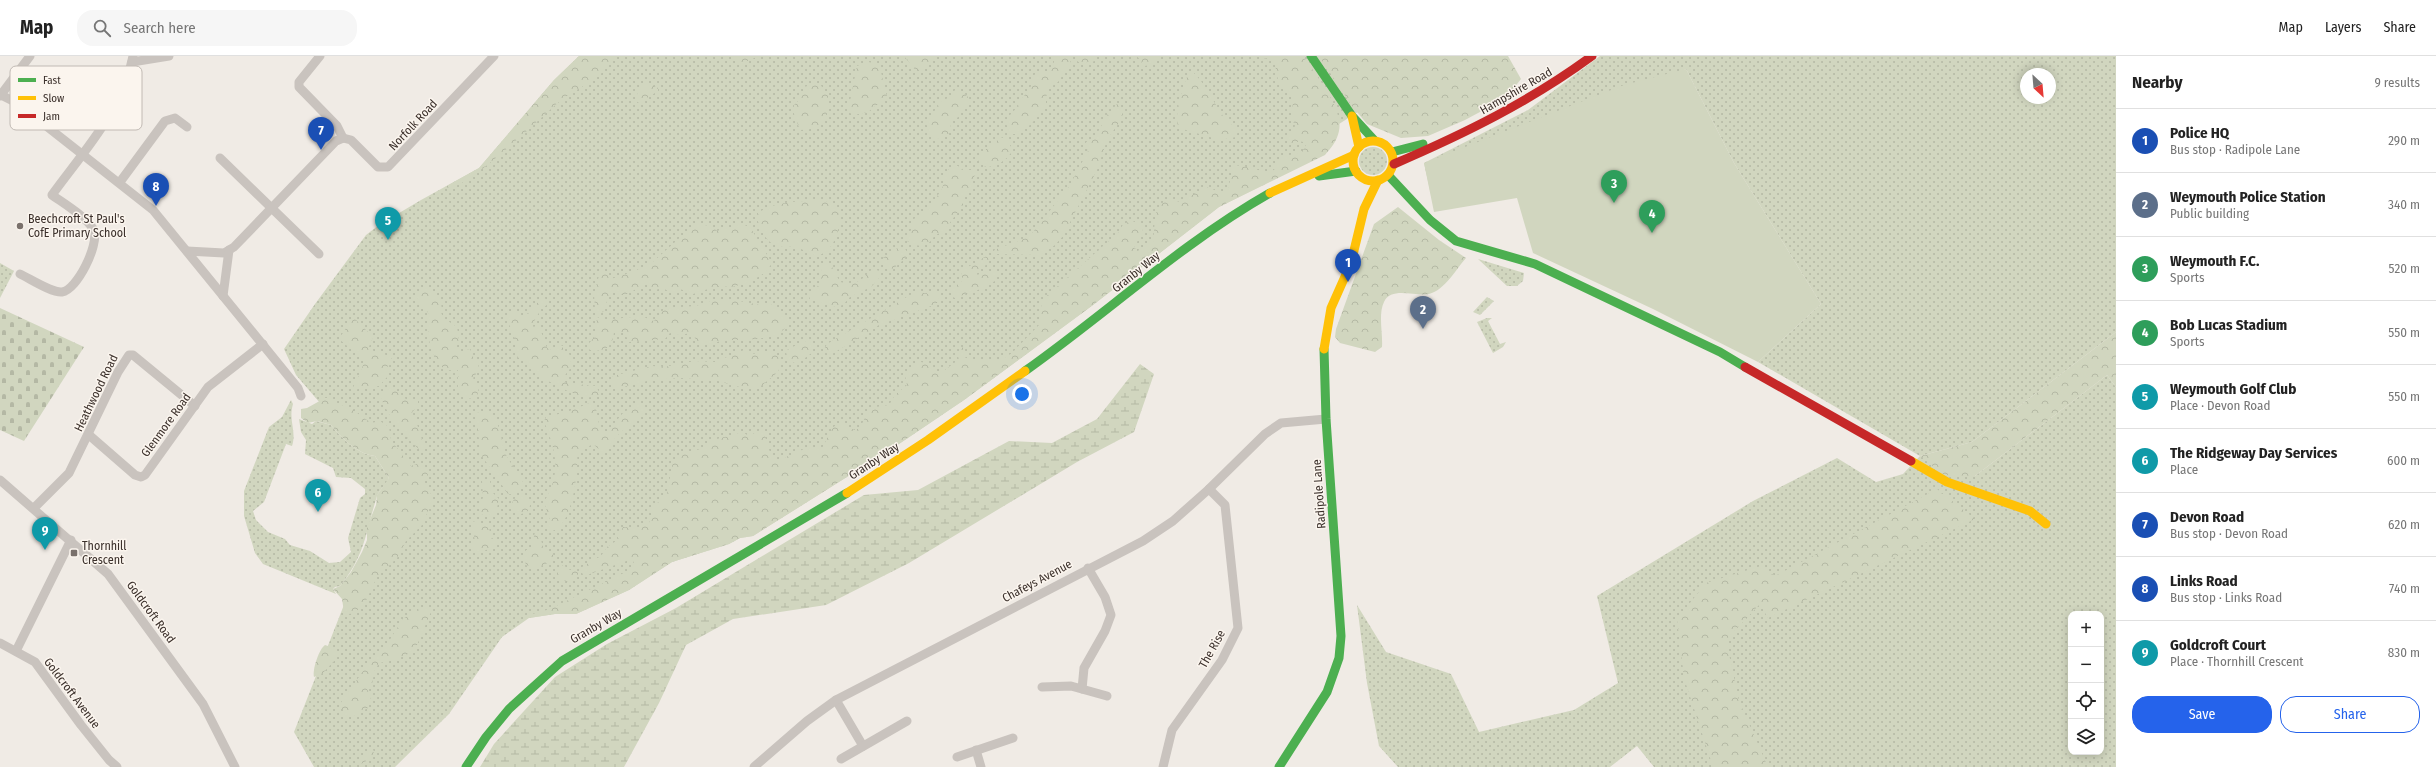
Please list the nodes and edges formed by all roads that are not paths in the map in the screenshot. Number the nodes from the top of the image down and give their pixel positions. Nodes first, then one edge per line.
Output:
1 (30, 56) edge
2 (169, 56) edge
3 (320, 56) edge
4 (494, 56) edge
5 (1311, 56) edge
6 (1592, 56) edge
7 (132, 59) edge
8 (23, 66) edge
9 (10, 84) edge
10 (1, 96) edge
11 (1352, 116) junction
12 (187, 127) dead end
13 (53, 130) edge
14 (99, 130) edge
15 (342, 138) junction
16 (1448, 139) junction
17 (1374, 140) junction
18 (1359, 147) junction
19 (1392, 152) junction
20 (83, 153) junction
21 (1354, 155) junction
22 (220, 158) dead end
23 (1394, 164) junction
24 (1356, 171) junction
25 (1388, 175) junction
26 (1363, 178) junction
27 (1303, 179) junction
28 (1378, 180) junction
29 (120, 182) junction
30 (271, 207) junction
31 (1364, 209) junction
32 (229, 250) junction
33 (187, 251) junction
34 (319, 254) dead end
35 (20, 274) dead end
36 (223, 296) junction
37 (263, 344) junction
38 (301, 396) dead end
39 (195, 406) junction
40 (1326, 419) junction
41 (89, 435) junction
42 (0, 480) edge
43 (1209, 489) junction
44 (34, 508) junction
45 (2046, 524) dead end
46 (71, 540) junction
47 (1088, 568) junction
48 (0, 643) edge
49 (16, 651) junction
50 (1042, 687) dead end
51 (1082, 689) junction
52 (1107, 696) dead end
53 (836, 700) junction
54 (907, 721) dead end
55 (1013, 738) dead end
56 (863, 746) junction
57 (976, 750) junction
58 (957, 757) dead end
59 (840, 759) dead end
60 (118, 767) edge
61 (235, 767) edge
62 (466, 767) edge
63 (754, 767) edge
64 (981, 767) edge
65 (1163, 767) edge
66 (1279, 767) edge

1 - 8 street
2 - 7 street
3 - 15 street
4 - 15 street, Norfolk Road
5 - 11 main road
6 - 16 main road, Hampshire Road
9 - 10 street
11 - 17 main road
11 - 18 main road
12 - 29 street
13 - 20 street
14 - 20 street
15 - 30 street
16 - 19 main road
16 - 23 main road
17 - 18 main road
17 - 19 main road
18 - 21 main road
19 - 23 main road
20 - 29 street
20 - 35 street
21 - 24 main road
21 - 27 main road, Granby Way
22 - 30 street
23 - 25 main road
24 - 26 main road
24 - 27 main road, Granby Way
25 - 28 main road
25 - 45 main road
26 - 28 main road
26 - 31 main road, Radipole Lane
27 - 62 main road, Granby Way
28 - 31 main road, Radipole Lane
29 - 33 street
30 - 32 street
30 - 34 street
31 - 40 main road, Radipole Lane
32 - 33 street
32 - 36 street
33 - 36 street
36 - 37 street
37 - 38 street
37 - 39 street, Glenmore Road
39 - 41 street, Glenmore Road
39 - 41 street, Heathwood Road
40 - 43 street, Chafeys Avenue
40 - 66 main road, Radipole Lane
41 - 44 street, Heathwood Road
42 - 44 street, Goldcroft Road
43 - 47 street, Chafeys Avenue
43 - 65 street, The Rise
44 - 46 street, Goldcroft Road
46 - 49 street
46 - 61 street, Goldcroft Road
47 - 51 street
47 - 53 street, Chafeys Avenue
48 - 49 street, Goldcroft Avenue
49 - 60 street, Goldcroft Avenue
50 - 51 street
51 - 52 street
53 - 56 street
53 - 63 street, Chafeys Avenue
54 - 56 street
55 - 57 street
56 - 59 street
57 - 58 street
57 - 64 street

